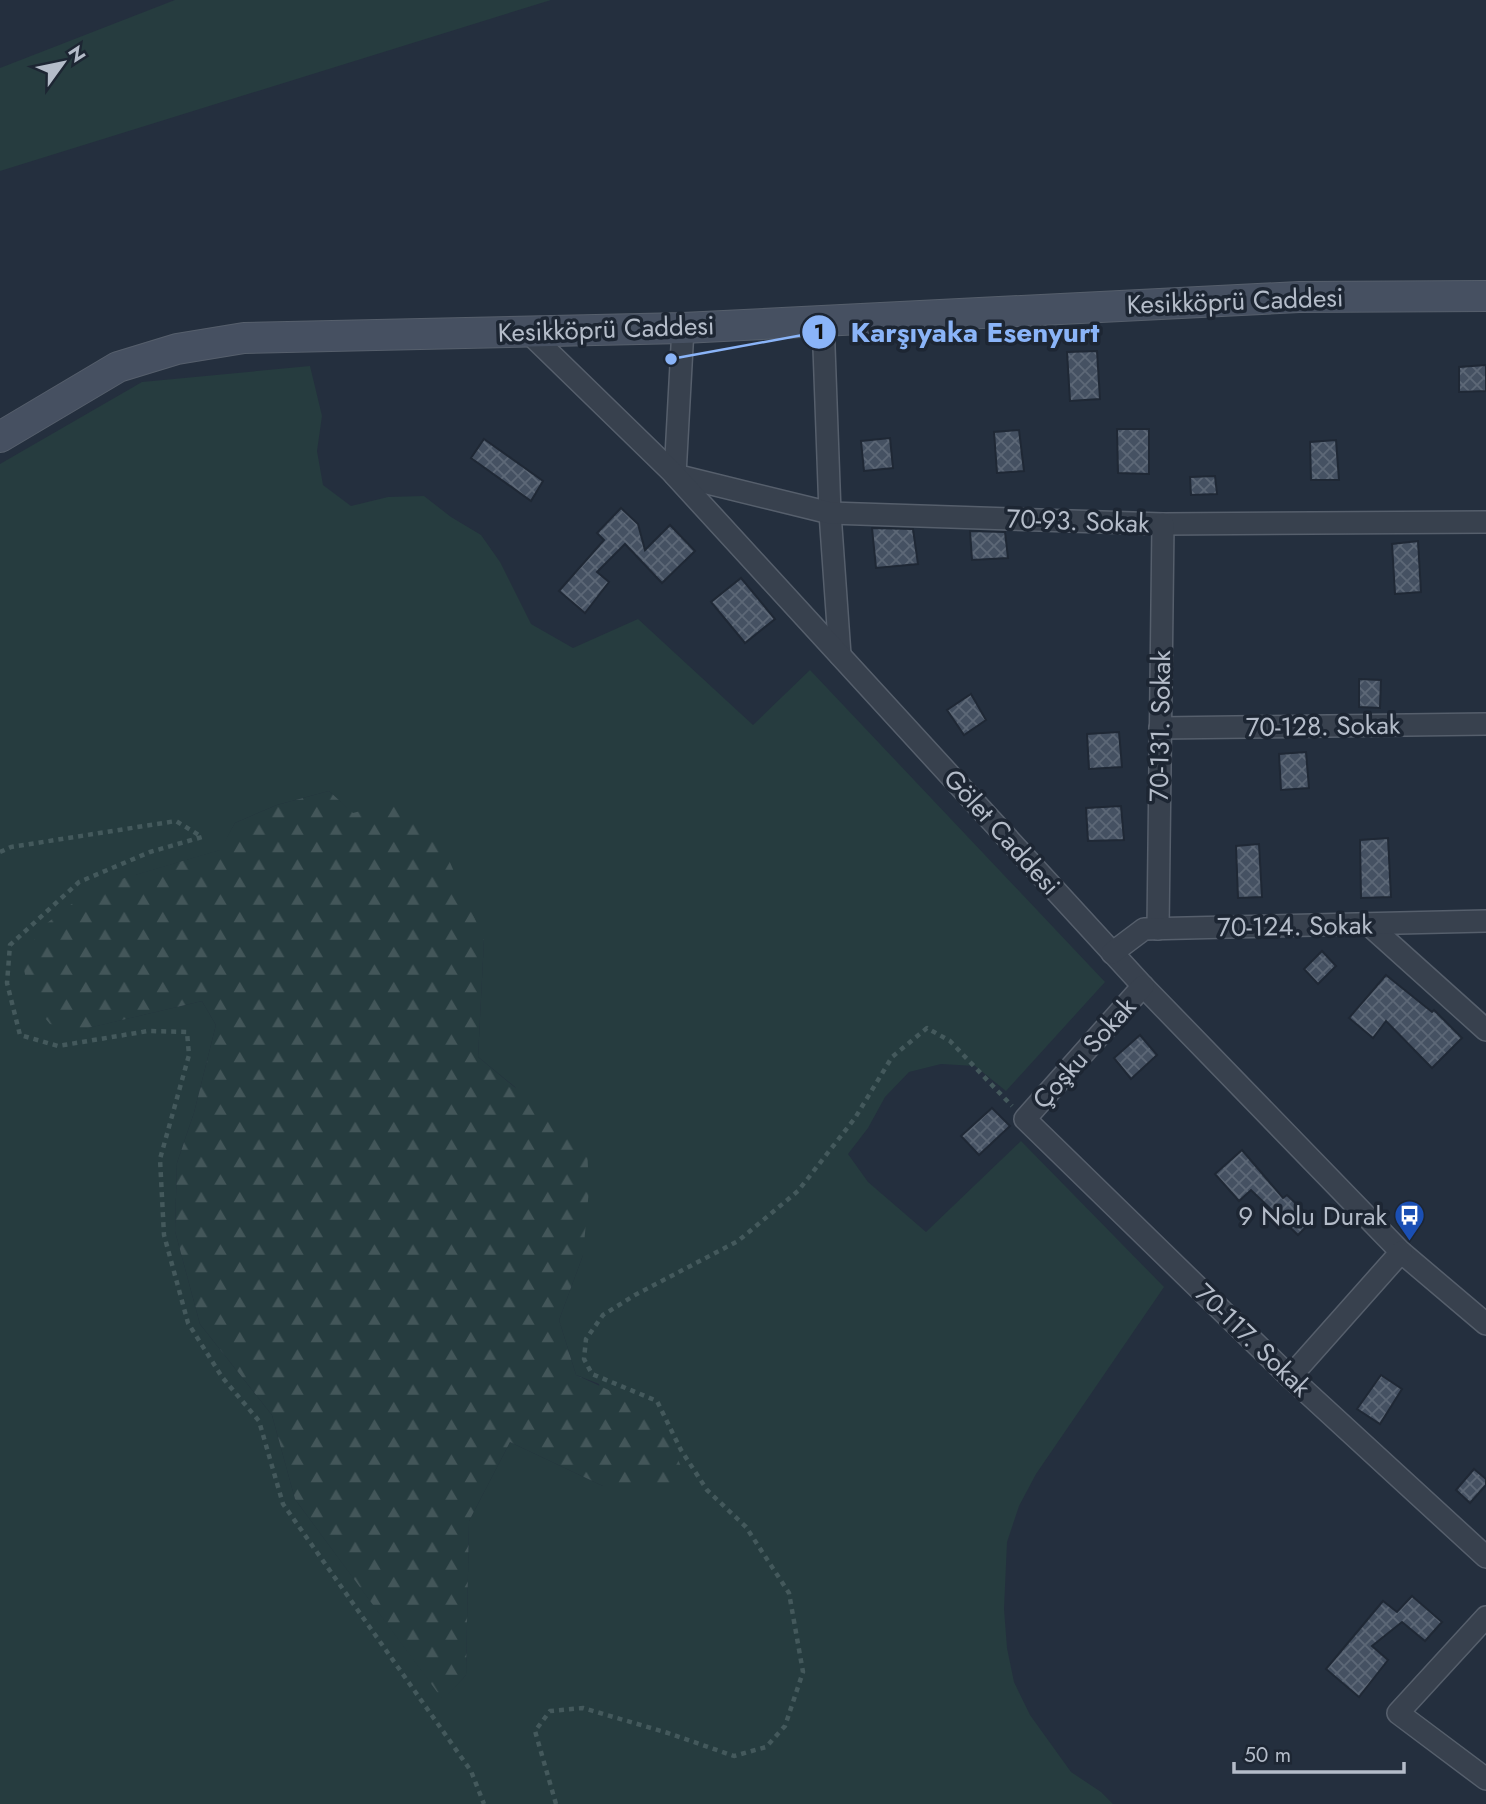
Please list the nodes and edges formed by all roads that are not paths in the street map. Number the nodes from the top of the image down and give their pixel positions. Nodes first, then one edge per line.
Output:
1 (1486, 296) edge
2 (823, 320) junction
3 (683, 328) junction
4 (527, 331) junction
5 (0, 437) edge
6 (675, 475) junction
7 (830, 513) junction
8 (1486, 522) edge
9 (1163, 524) junction
10 (840, 655) junction
11 (1486, 724) edge
12 (1160, 728) junction
13 (1486, 921) edge
14 (1368, 924) junction
15 (1158, 929) junction
16 (1112, 953) junction
17 (1143, 986) junction
18 (1486, 1030) edge
19 (1025, 1119) joint
20 (1401, 1252) junction
21 (1486, 1324) edge
22 (1290, 1377) junction
23 (1486, 1557) edge
24 (1486, 1617) edge
25 (1486, 1779) edge

1 - 2 street, Kesikköprü Caddesi
2 - 3 street, Kesikköprü Caddesi
2 - 7 street
3 - 4 street, Kesikköprü Caddesi
3 - 6 street
4 - 5 street, Kesikköprü Caddesi
4 - 6 street, Gölet Caddesi
6 - 7 street, 70-93. Sokak
6 - 10 street, Gölet Caddesi
7 - 9 street, 70-93. Sokak
7 - 10 street
8 - 9 street, 70-93. Sokak
9 - 12 street, 70-131. Sokak
10 - 16 street, Gölet Caddesi
11 - 12 street, 70-128. Sokak
12 - 15 street, 70-131. Sokak
13 - 14 street, 70-124. Sokak
14 - 15 street, 70-124. Sokak
14 - 18 street
15 - 16 street, 70-124. Sokak
16 - 17 street, Gölet Caddesi
17 - 19 street, Çoşku Sokak
17 - 20 street, Gölet Caddesi
19 - 22 street, 70-117. Sokak
20 - 21 street, Gölet Caddesi
20 - 22 street
22 - 23 street, 70-117. Sokak
24 - 25 street

